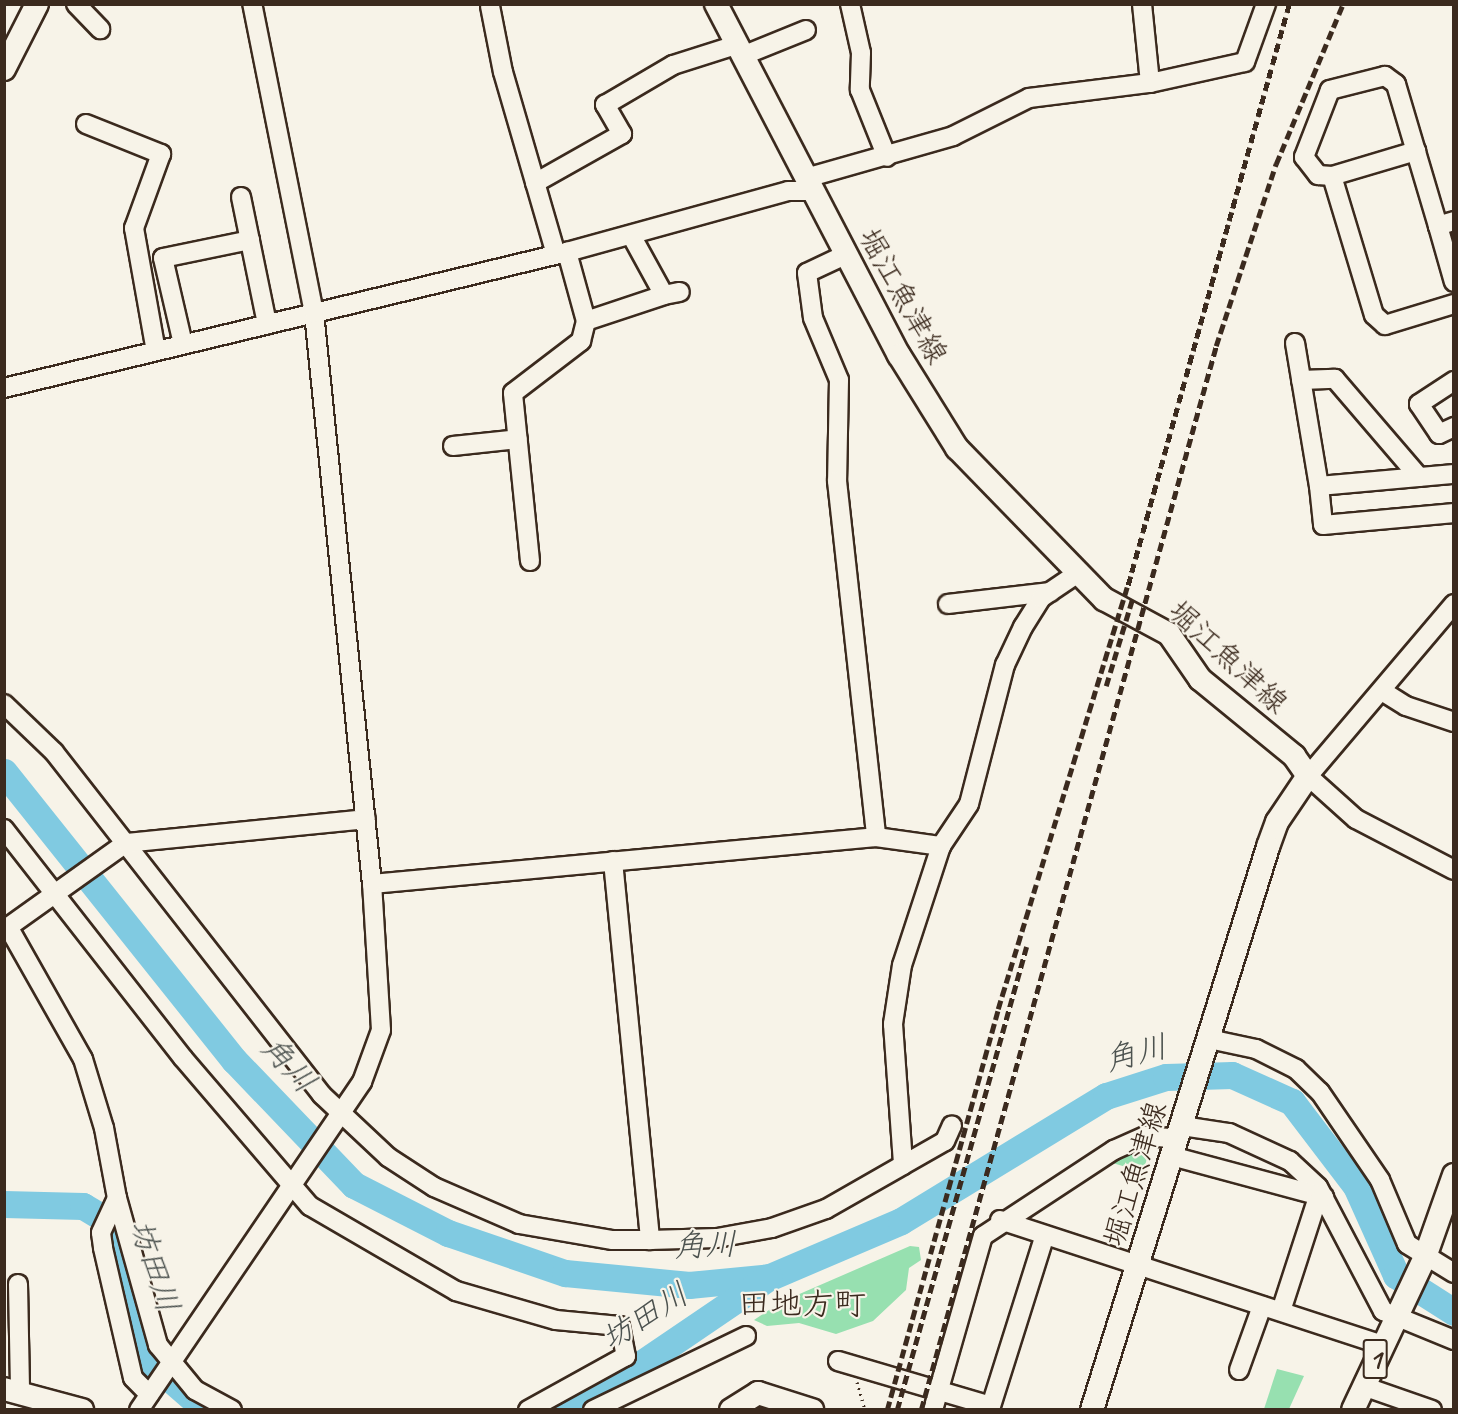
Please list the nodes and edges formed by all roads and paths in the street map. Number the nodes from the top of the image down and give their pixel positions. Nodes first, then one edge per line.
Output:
1 (37, 4) edge
2 (76, 4) edge
3 (252, 4) edge
4 (716, 4) edge
5 (850, 4) edge
6 (1142, 4) edge
7 (1266, 4) edge
8 (490, 6) dead end
9 (100, 29) dead end
10 (806, 30) dead end
11 (739, 50) junction
12 (4, 69) edge
13 (1150, 83) junction
14 (86, 124) dead end
15 (1416, 152) junction
16 (887, 157) junction
17 (1332, 176) junction
18 (535, 183) junction
19 (810, 184) junction
20 (241, 197) dead end
21 (1446, 224) edge
22 (631, 235) junction
23 (250, 240) junction
24 (561, 253) junction
25 (845, 255) junction
26 (1454, 282) edge
27 (1454, 304) edge
28 (314, 313) junction
29 (586, 321) junction
30 (267, 324) junction
31 (1295, 343) dead end
32 (183, 344) junction
33 (156, 351) junction
34 (1301, 380) junction
35 (1454, 381) edge
36 (4, 388) edge
37 (1454, 427) edge
38 (518, 439) junction
39 (453, 446) dead end
40 (1454, 474) edge
41 (1419, 477) junction
42 (1319, 486) junction
43 (1454, 513) edge
44 (530, 561) dead end
45 (1078, 573) junction
46 (1050, 592) junction
47 (948, 604) dead end
48 (1454, 604) edge
49 (1382, 691) junction
50 (4, 704) edge
51 (1454, 723) edge
52 (1308, 776) junction
53 (366, 819) junction
54 (4, 829) edge
55 (876, 837) junction
56 (122, 845) junction
57 (941, 846) junction
58 (614, 861) junction
59 (1454, 870) edge
60 (372, 884) junction
61 (56, 896) junction
62 (7, 930) edge
63 (1206, 1048) junction
64 (339, 1115) junction
65 (952, 1125) dead end
66 (1179, 1135) junction
67 (903, 1165) junction
68 (291, 1186) junction
69 (1452, 1187) edge
70 (1324, 1197) junction
71 (117, 1198) junction
72 (1000, 1220) junction
73 (1045, 1235) junction
74 (650, 1240) junction
75 (1423, 1260) junction
76 (1138, 1265) junction
77 (1454, 1273) edge
78 (18, 1284) dead end
79 (1262, 1306) junction
80 (1281, 1311) junction
81 (1399, 1314) junction
82 (746, 1336) dead end
83 (1454, 1340) edge
84 (1382, 1345) junction
85 (845, 1363) joint
86 (169, 1365) junction
87 (1239, 1370) dead end
88 (1363, 1386) junction
89 (9, 1394) edge
90 (147, 1397) edge
91 (936, 1401) edge
92 (997, 1408) edge
93 (82, 1410) edge
94 (232, 1410) edge
95 (528, 1410) edge
96 (593, 1410) edge
97 (731, 1410) edge
98 (812, 1410) edge
99 (865, 1410) edge
100 (1092, 1410) edge
101 (1353, 1410) edge
102 (1432, 1410) edge

1 - 12 main road
2 - 9 street
3 - 28 street
4 - 11 main road, 堀江魚津線
5 - 16 street
6 - 13 street
7 - 13 street
8 - 18 street
10 - 11 street
11 - 18 street
11 - 19 main road, 堀江魚津線
13 - 16 street
14 - 33 street
15 - 17 street
15 - 17 street
15 - 21 street
16 - 19 street
17 - 27 street
18 - 24 street
19 - 22 street
19 - 25 main road, 堀江魚津線
20 - 23 street
21 - 26 street
22 - 24 street
22 - 29 street
23 - 30 street
23 - 32 street
24 - 28 street
24 - 29 street
25 - 45 main road, 堀江魚津線
25 - 55 street
28 - 30 street
28 - 53 street
29 - 38 street
30 - 32 street
31 - 34 street
32 - 33 street
33 - 36 street
34 - 41 street
34 - 42 street
35 - 37 street
38 - 39 street
38 - 44 street
40 - 41 street
41 - 42 street
42 - 43 street
45 - 46 street
45 - 52 main road, 堀江魚津線
46 - 47 street
46 - 57 street
48 - 49 street
49 - 51 street
49 - 52 street
50 - 56 street
52 - 59 street
52 - 63 main road, 堀江魚津線
53 - 56 street
53 - 60 street
54 - 61 street
55 - 57 street
55 - 58 street
56 - 61 street
56 - 64 street
57 - 67 street
58 - 60 street
58 - 74 street
60 - 64 street
61 - 62 street
61 - 68 street
62 - 71 street
63 - 66 main road, 堀江魚津線
63 - 75 street
64 - 68 street
64 - 74 street
65 - 67 street
66 - 70 street
66 - 70 street
66 - 72 street
66 - 76 main road, 堀江魚津線
67 - 74 street
68 - 86 street
68 - 95 street
69 - 75 main road, 1
70 - 80 street
70 - 81 street
71 - 86 street
71 - 90 street
72 - 73 street
72 - 91 street
73 - 76 street
73 - 92 street
75 - 77 street
75 - 81 main road, 1
76 - 79 street
76 - 100 main road, 堀江魚津線
78 - 89 street
79 - 80 street
79 - 87 street
80 - 84 street
81 - 83 street
81 - 84 main road, 1
82 - 96 street
84 - 88 main road, 1
85 - 91 street
85 - 99 path
86 - 90 street
86 - 94 street
88 - 101 main road, 1
88 - 102 street
89 - 93 main road
91 - 92 street
97 - 98 main road

